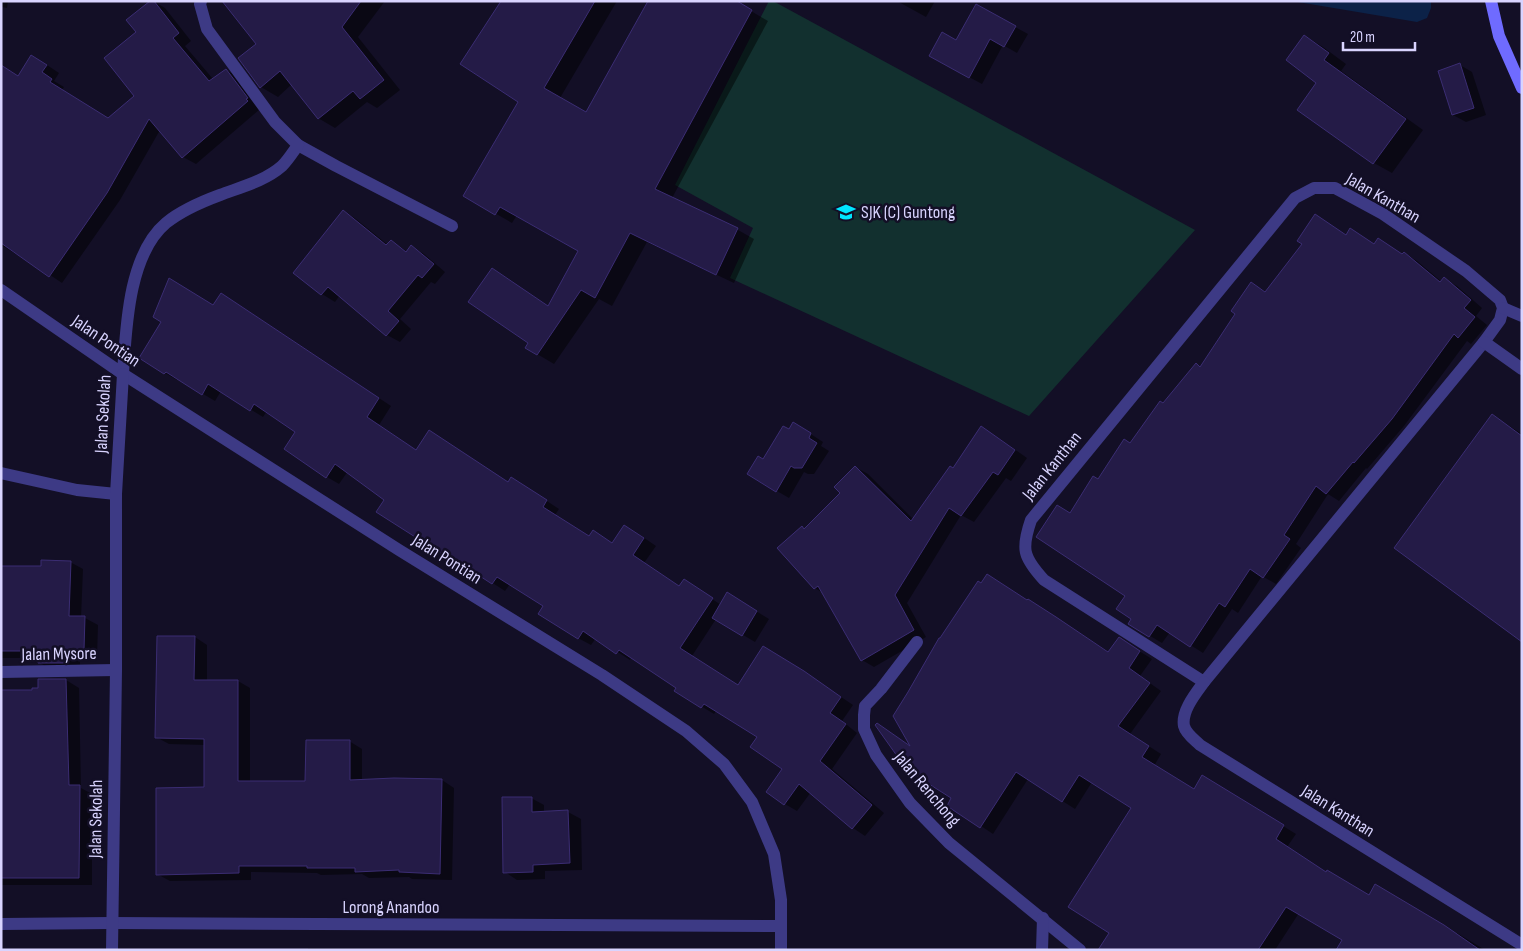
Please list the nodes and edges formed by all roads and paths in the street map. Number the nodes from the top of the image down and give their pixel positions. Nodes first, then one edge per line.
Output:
1 (201, 1) edge
2 (1491, 1) edge
3 (1522, 88) edge
4 (298, 145) junction
5 (452, 226) dead end
6 (1, 290) edge
7 (1503, 308) junction
8 (1522, 316) edge
9 (1484, 342) junction
10 (1522, 369) edge
11 (122, 374) junction
12 (1, 473) edge
13 (116, 494) junction
14 (918, 642) dead end
15 (116, 670) junction
16 (1, 672) edge
17 (1204, 682) junction
18 (1043, 918) junction
19 (111, 923) junction
20 (1, 924) edge
21 (781, 926) junction
22 (1522, 945) edge
23 (112, 950) edge
24 (781, 950) edge
25 (1042, 950) edge
26 (1080, 950) edge

1 - 4 street
2 - 3 main road
4 - 5 street
4 - 11 street, Jalan Sekolah
6 - 11 street, Jalan Pontian
7 - 8 street
7 - 9 street, Jalan Kanthan
7 - 17 street, Jalan Kanthan
9 - 10 street
9 - 17 street, Jalan Kanthan
11 - 13 street, Jalan Sekolah
11 - 21 street, Jalan Pontian
12 - 13 street
13 - 15 street, Jalan Sekolah
14 - 18 street, Jalan Renchong
15 - 16 street, Jalan Mysore
15 - 19 street, Jalan Sekolah
17 - 22 street, Jalan Kanthan
18 - 25 street
18 - 26 street, Jalan Renchong
19 - 20 street, Lorong Anandoo
19 - 21 street, Lorong Anandoo
19 - 23 street, Jalan Sekolah
21 - 24 street, Jalan Pontian

